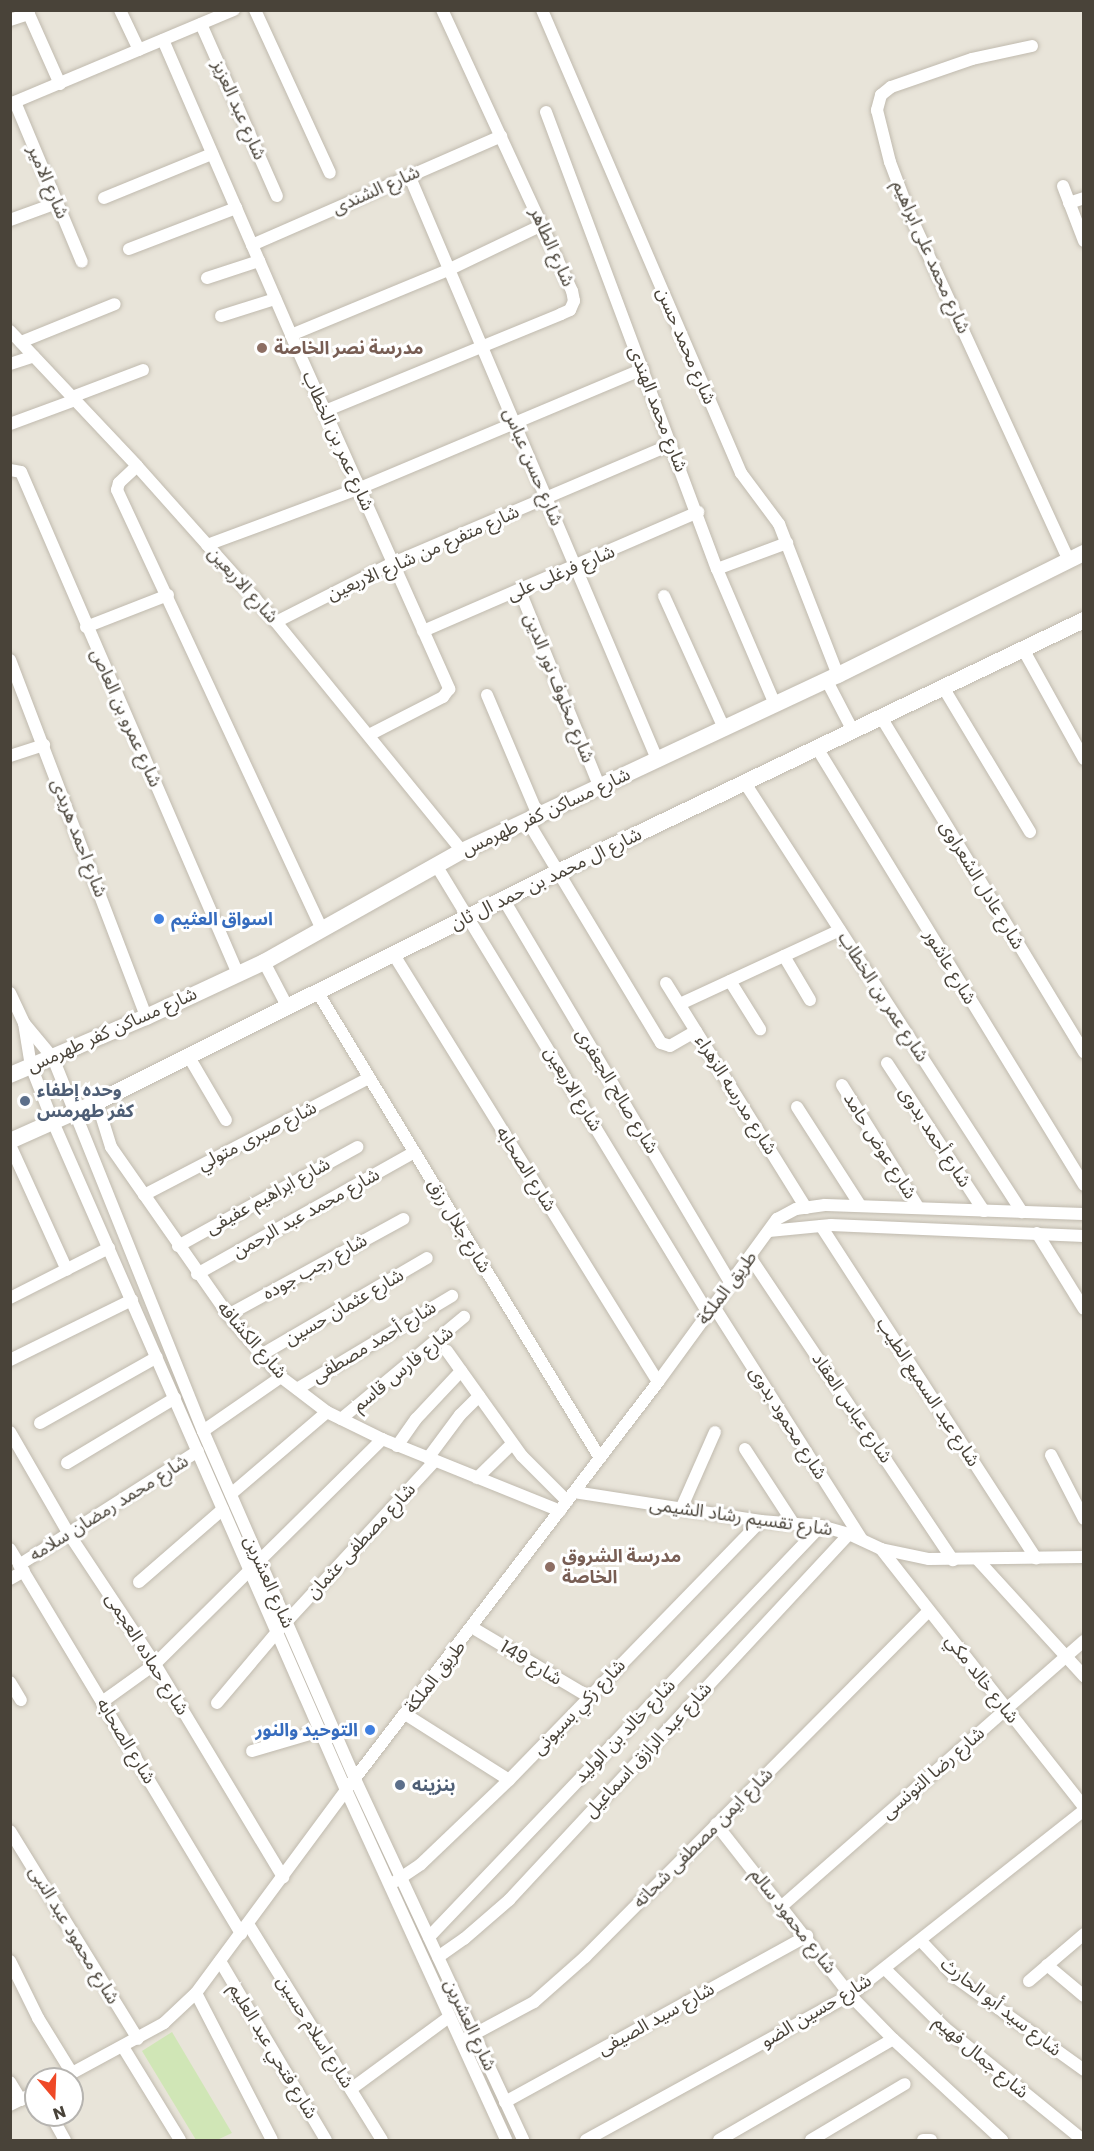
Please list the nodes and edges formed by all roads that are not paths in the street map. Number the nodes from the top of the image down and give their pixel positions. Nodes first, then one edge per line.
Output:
1 (120, 10) edge
2 (234, 10) edge
3 (255, 10) edge
4 (442, 10) edge
5 (542, 10) edge
6 (28, 12) edge
7 (10, 20) edge
8 (201, 24) junction
9 (163, 40) junction
10 (1032, 46) dead end
11 (139, 50) junction
12 (60, 84) junction
13 (13, 103) edge
14 (546, 112) dead end
15 (501, 136) junction
16 (212, 154) junction
17 (330, 173) dead end
18 (409, 175) junction
19 (1063, 186) dead end
20 (277, 196) dead end
21 (104, 198) dead end
22 (1083, 198) edge
23 (57, 203) junction
24 (1069, 203) junction
25 (236, 208) junction
26 (10, 220) edge
27 (542, 225) junction
28 (1083, 241) edge
29 (252, 245) junction
30 (129, 249) dead end
31 (259, 261) junction
32 (82, 262) dead end
33 (448, 270) junction
34 (207, 279) dead end
35 (275, 299) junction
36 (115, 304) dead end
37 (221, 316) dead end
38 (10, 331) edge
39 (291, 335) junction
40 (21, 342) junction
41 (481, 346) junction
42 (34, 356) junction
43 (10, 364) edge
44 (643, 369) junction
45 (143, 370) dead end
46 (74, 398) junction
47 (325, 411) junction
48 (514, 423) junction
49 (10, 424) edge
50 (670, 445) junction
51 (137, 466) junction
52 (10, 470) edge
53 (360, 488) junction
54 (546, 498) junction
55 (698, 512) junction
56 (787, 543) junction
57 (207, 545) junction
58 (1076, 556) edge
59 (393, 563) junction
60 (576, 567) junction
61 (717, 569) junction
62 (520, 591) junction
63 (168, 595) junction
64 (664, 596) dead end
65 (1083, 620) edge
66 (276, 622) junction
67 (86, 627) junction
68 (423, 632) junction
69 (1023, 649) junction
70 (10, 660) edge
71 (833, 678) junction
72 (943, 687) junction
73 (487, 694) dead end
74 (775, 704) junction
75 (881, 717) junction
76 (724, 728) junction
77 (853, 731) junction
78 (369, 735) junction
79 (44, 745) junction
80 (817, 748) junction
81 (10, 756) edge
82 (657, 759) junction
83 (1083, 759) edge
84 (745, 783) junction
85 (599, 786) junction
86 (532, 817) junction
87 (1030, 832) dead end
88 (462, 851) junction
89 (436, 865) junction
90 (558, 872) junction
91 (504, 900) junction
92 (469, 917) junction
93 (322, 929) junction
94 (840, 930) junction
95 (394, 955) junction
96 (784, 956) junction
97 (264, 962) junction
98 (238, 974) junction
99 (730, 981) junction
100 (666, 983) dead end
101 (10, 993) edge
102 (318, 993) junction
103 (810, 1000) dead end
104 (680, 1004) junction
105 (288, 1008) junction
106 (146, 1017) junction
107 (24, 1023) junction
108 (760, 1029) dead end
109 (696, 1031) junction
110 (1083, 1052) edge
111 (189, 1057) junction
112 (53, 1058) junction
113 (887, 1063) dead end
114 (30, 1066) junction
115 (10, 1075) edge
116 (369, 1078) junction
117 (842, 1085) dead end
118 (97, 1102) junction
119 (797, 1107) dead end
120 (74, 1113) junction
121 (226, 1120) dead end
122 (53, 1122) junction
123 (10, 1143) edge
124 (357, 1147) dead end
125 (414, 1152) junction
126 (1083, 1185) edge
127 (144, 1195) junction
128 (860, 1205) junction
129 (806, 1208) junction
130 (918, 1208) junction
131 (984, 1211) junction
132 (1022, 1212) junction
133 (1083, 1214) edge
134 (403, 1219) dead end
135 (821, 1226) junction
136 (769, 1231) junction
137 (1038, 1233) junction
138 (1083, 1236) edge
139 (178, 1246) junction
140 (110, 1248) junction
141 (750, 1257) junction
142 (427, 1258) dead end
143 (67, 1270) junction
144 (198, 1274) junction
145 (730, 1282) junction
146 (12, 1294) edge
147 (452, 1296) dead end
148 (132, 1300) junction
149 (711, 1309) junction
150 (1083, 1309) edge
151 (228, 1315) junction
152 (464, 1317) dead end
153 (447, 1351) dead end
154 (261, 1355) junction
155 (157, 1357) junction
156 (10, 1360) edge
157 (461, 1371) junction
158 (282, 1377) junction
159 (658, 1382) junction
160 (297, 1389) junction
161 (479, 1396) junction
162 (175, 1398) junction
163 (327, 1412) junction
164 (341, 1419) junction
165 (40, 1423) dead end
166 (203, 1431) junction
167 (10, 1432) edge
168 (715, 1432) dead end
169 (382, 1439) junction
170 (512, 1444) junction
171 (397, 1446) junction
172 (745, 1449) dead end
173 (198, 1451) junction
174 (1052, 1455) dead end
175 (600, 1458) junction
176 (432, 1460) junction
177 (67, 1462) dead end
178 (477, 1478) junction
179 (231, 1494) junction
180 (567, 1502) junction
181 (223, 1509) junction
182 (681, 1509) junction
183 (1083, 1519) edge
184 (761, 1521) junction
185 (793, 1523) junction
186 (821, 1526) junction
187 (69, 1534) junction
188 (849, 1534) junction
189 (862, 1540) junction
190 (10, 1549) edge
191 (881, 1549) junction
192 (1083, 1557) edge
193 (1036, 1558) junction
194 (977, 1559) junction
195 (953, 1560) junction
196 (260, 1561) junction
197 (22, 1568) junction
198 (250, 1570) junction
199 (10, 1579) edge
200 (139, 1582) dead end
201 (928, 1611) junction
202 (287, 1622) junction
203 (473, 1628) junction
204 (277, 1632) junction
205 (1083, 1641) edge
206 (1066, 1656) junction
207 (155, 1664) junction
208 (1083, 1676) edge
209 (10, 1682) edge
210 (589, 1697) junction
211 (21, 1700) dead end
212 (102, 1702) junction
213 (217, 1703) dead end
214 (1006, 1709) junction
215 (405, 1714) junction
216 (320, 1731) junction
217 (252, 1751) dead end
218 (355, 1779) junction
219 (509, 1780) junction
220 (346, 1790) junction
221 (1083, 1809) edge
222 (716, 1824) junction
223 (10, 1831) edge
224 (283, 1877) junction
225 (401, 1879) junction
226 (389, 1884) junction
227 (782, 1906) junction
228 (244, 1929) junction
229 (1083, 1934) edge
230 (807, 1936) junction
231 (429, 1937) junction
232 (921, 1941) junction
233 (438, 1957) junction
234 (10, 1961) edge
235 (220, 1961) junction
236 (1047, 1965) junction
237 (885, 1969) junction
238 (1029, 1981) dead end
239 (196, 1993) junction
240 (850, 1995) junction
241 (1083, 1996) edge
242 (449, 2017) junction
243 (474, 2035) junction
244 (138, 2039) junction
245 (893, 2039) junction
246 (461, 2040) junction
247 (123, 2047) junction
248 (62, 2067) edge
249 (84, 2067) edge
250 (1083, 2070) edge
251 (10, 2082) edge
252 (905, 2084) dead end
253 (351, 2089) junction
254 (16, 2102) edge
255 (505, 2102) junction
256 (180, 2140) edge
257 (272, 2140) edge
258 (326, 2140) edge
259 (382, 2140) edge
260 (506, 2140) edge
261 (523, 2140) edge
262 (586, 2140) edge
263 (719, 2140) edge
264 (811, 2140) edge
265 (923, 2140) edge
266 (931, 2140) edge
267 (1002, 2140) edge
268 (1083, 2140) edge

1 - 11 street
2 - 8 street
3 - 17 street
4 - 15 street, شارع الطاهر
5 - 56 street, شارع محمد حسن
6 - 7 street
6 - 12 street
8 - 9 street
8 - 20 street, شارع عبد العزيز
9 - 11 street
9 - 16 street, شارع عمر بن الخطاب
10 - 58 street, شارع محمد على ابراهيم
11 - 12 street
12 - 13 street
13 - 23 street, شارع الامير
14 - 44 street, شارع محمد الهندى
15 - 18 street, شارع الشندى
15 - 27 street, شارع الطاهر
16 - 21 street
16 - 25 street, شارع عمر بن الخطاب
18 - 29 street, شارع الشندى
18 - 33 street, شارع حسن عباس
19 - 24 street
22 - 24 street
23 - 26 street
23 - 32 street, شارع الامير
24 - 28 street
25 - 29 street, شارع عمر بن الخطاب
25 - 30 street
27 - 33 street
27 - 41 street, شارع الطاهر
29 - 31 street, شارع عمر بن الخطاب
31 - 34 street
31 - 35 street, شارع عمر بن الخطاب
33 - 39 street
33 - 41 street, شارع حسن عباس
35 - 37 street
35 - 39 street, شارع عمر بن الخطاب
36 - 40 street
38 - 40 street, شارع الاربعين
39 - 47 street, شارع عمر بن الخطاب
40 - 42 street, شارع الاربعين
41 - 47 street, شارع الطاهر
41 - 48 street, شارع حسن عباس
42 - 43 street
42 - 46 street, شارع الاربعين
44 - 48 street
44 - 50 street, شارع محمد الهندى
45 - 46 street
46 - 49 street
46 - 51 street, شارع الاربعين
47 - 53 street, شارع عمر بن الخطاب
48 - 53 street
48 - 54 street, شارع حسن عباس
50 - 54 street, شارع متفرع من شارع الاربعين
50 - 55 street, شارع محمد الهندى
51 - 57 street, شارع الاربعين
51 - 63 street
52 - 67 street, شارع عمرو بن العاص
53 - 57 street
53 - 59 street, شارع عمر بن الخطاب
54 - 59 street, شارع متفرع من شارع الاربعين
54 - 60 street, شارع حسن عباس
55 - 60 street, شارع فرغلى على
55 - 61 street, شارع محمد الهندى
56 - 61 street
56 - 71 street, شارع محمد حسن
57 - 66 street, شارع الاربعين
58 - 71 street, شارع مساكن كفر طهرمس
59 - 66 street, شارع متفرع من شارع الاربعين
59 - 68 street, شارع عمر بن الخطاب
60 - 62 street, شارع فرغلى على
60 - 82 street, شارع حسن عباس
61 - 74 street, شارع محمد الهندى
62 - 68 street, شارع فرغلى على
62 - 85 street, شارع مخلوف نور الدين
63 - 67 street
63 - 93 street
64 - 76 street
65 - 69 street, شارع ال محمد بن حمد ال ثان
66 - 78 street, شارع الاربعين
67 - 98 street, شارع عمرو بن العاص
68 - 78 street, شارع عمر بن الخطاب
69 - 72 street, شارع ال محمد بن حمد ال ثان
69 - 83 street
70 - 79 street, شارع احمد هريدى
71 - 74 street, شارع مساكن كفر طهرمس
71 - 77 street, شارع محمد حسن
72 - 75 street, شارع ال محمد بن حمد ال ثان
72 - 87 street
73 - 86 street
74 - 76 street, شارع مساكن كفر طهرمس
75 - 77 street, شارع ال محمد بن حمد ال ثان
75 - 110 street, شارع عادل الشعراوى
76 - 82 street, شارع مساكن كفر طهرمس
77 - 80 street, شارع ال محمد بن حمد ال ثان
78 - 88 street, شارع الاربعين
79 - 81 street
79 - 106 street, شارع احمد هريدى
80 - 84 street, شارع ال محمد بن حمد ال ثان
80 - 126 street, شارع عاشور
82 - 85 street, شارع مساكن كفر طهرمس
84 - 90 street, شارع ال محمد بن حمد ال ثان
84 - 94 street, شارع عمر بن الخطاب
85 - 86 street, شارع مساكن كفر طهرمس
86 - 88 street, شارع مساكن كفر طهرمس
86 - 90 street
88 - 89 street, شارع مساكن كفر طهرمس
89 - 92 street, شارع الاربعين
89 - 93 street, شارع مساكن كفر طهرمس
90 - 91 street, شارع ال محمد بن حمد ال ثان
90 - 109 street
91 - 92 street, شارع ال محمد بن حمد ال ثان
91 - 145 street, شارع صالح الجعفرى
92 - 95 street, شارع ال محمد بن حمد ال ثان
92 - 149 street, شارع الاربعين
93 - 97 street, شارع مساكن كفر طهرمس
94 - 96 street
94 - 132 street, شارع عمر بن الخطاب
95 - 102 street, شارع ال محمد بن حمد ال ثان
95 - 159 street, شارع الصحابه
96 - 99 street
96 - 103 street
97 - 98 street, شارع مساكن كفر طهرمس
97 - 105 street
98 - 106 street, شارع مساكن كفر طهرمس
99 - 104 street
99 - 108 street
100 - 104 street, شارع مدرسه الزهراء
101 - 107 street, شارع العشرين
102 - 105 street, شارع ال محمد بن حمد ال ثان
102 - 116 street, شارع جلال رزق
104 - 109 street, شارع مدرسه الزهراء
105 - 111 street, شارع ال محمد بن حمد ال ثان
106 - 112 street, شارع مساكن كفر طهرمس
107 - 112 street, شارع العشرين
107 - 114 street, شارع العشرين
109 - 129 street, شارع مدرسه الزهراء
111 - 118 street, شارع ال محمد بن حمد ال ثان
111 - 121 street
112 - 114 street, شارع مساكن كفر طهرمس
112 - 120 street, شارع العشرين
113 - 131 street, شارع أحمد بدوى
114 - 115 street, شارع مساكن كفر طهرمس
114 - 122 street, شارع العشرين
116 - 125 street, شارع جلال رزق
116 - 127 street, شارع صبرى متولي
117 - 130 street, شارع عوض حامد
118 - 120 street, شارع ال محمد بن حمد ال ثان
118 - 127 street, شارع الكشافه
119 - 128 street
120 - 122 street, شارع ال محمد بن حمد ال ثان
120 - 166 street, شارع العشرين
122 - 123 street, شارع ال محمد بن حمد ال ثان
122 - 140 street, شارع العشرين
123 - 143 street
124 - 139 street, شارع ابراهيم عفيفى
125 - 144 street, شارع محمد عبد الرحمن
125 - 175 street, شارع جلال رزق
127 - 139 street, شارع الكشافه
128 - 129 street, طريق الملكة
128 - 130 street, طريق الملكة
129 - 136 street, طريق الملكة
130 - 131 street, طريق الملكة
131 - 132 street, طريق الملكة
132 - 133 street, طريق الملكة
134 - 151 street, شارع رجب جوده
135 - 136 street
135 - 137 street
135 - 193 street, شارع عبد السميع الطيب
136 - 141 street, طريق الملكة
137 - 138 street
137 - 150 street
139 - 144 street, شارع الكشافه
140 - 143 street
140 - 148 street, شارع العشرين
141 - 145 street, طريق الملكة
141 - 195 street, شارع عباس العقاد
142 - 154 street, شارع عثمان حسين
143 - 146 street
144 - 151 street, شارع الكشافه
145 - 149 street, طريق الملكة
147 - 160 street, شارع أحمد مصطفى
148 - 155 street, شارع العشرين
148 - 156 street
149 - 159 street, طريق الملكة
149 - 189 street, شارع محمود بدوى
151 - 154 street, شارع الكشافه
152 - 164 street, شارع فارس قاسم
153 - 157 street
154 - 158 street, شارع الكشافه
155 - 162 street, شارع العشرين
155 - 165 street
157 - 161 street
157 - 171 street
158 - 160 street, شارع الكشافه
158 - 166 street
159 - 175 street, طريق الملكة
160 - 163 street, شارع الكشافه
161 - 170 street
161 - 176 street, شارع مصطفى عثمان
162 - 173 street, شارع العشرين
162 - 177 street
163 - 164 street, شارع الكشافه
163 - 179 street
164 - 169 street, شارع الكشافه
166 - 179 street, شارع العشرين
167 - 187 street, شارع حماده العجمى
168 - 182 street
169 - 171 street, شارع الكشافه
169 - 196 street
170 - 178 street
170 - 180 street
171 - 176 street, شارع الكشافه
172 - 185 street
173 - 181 street, شارع العشرين
173 - 187 street, شارع محمد رمضان سلامه
174 - 183 street
175 - 180 street, طريق الملكة
176 - 178 street, شارع الكشافه
176 - 202 street, شارع مصطفى عثمان
178 - 180 street, شارع الكشافه
179 - 196 street, شارع العشرين
180 - 182 street, شارع تقسيم رشاد الشيمى
180 - 203 street, طريق الملكة
181 - 198 street, شارع العشرين
181 - 200 street
182 - 184 street, شارع تقسيم رشاد الشيمى
184 - 185 street, شارع تقسيم رشاد الشيمى
184 - 210 street, شارع زكي بسيونى
185 - 186 street, شارع تقسيم رشاد الشيمى
186 - 188 street, شارع تقسيم رشاد الشيمى
186 - 231 street, شارع خالد بن الوليد
187 - 197 street, شارع محمد رمضان سلامه
187 - 207 street, شارع حماده العجمى
188 - 189 street, شارع تقسيم رشاد الشيمى
188 - 233 street, شارع عبد الرازق اسماعيل
189 - 191 street, شارع تقسيم رشاد الشيمى
190 - 197 street, شارع الصحابه
191 - 195 street, شارع تقسيم رشاد الشيمى
191 - 201 street, شارع خالد مكي
192 - 193 street, شارع تقسيم رشاد الشيمى
193 - 194 street, شارع تقسيم رشاد الشيمى
194 - 195 street, شارع تقسيم رشاد الشيمى
194 - 206 street
196 - 198 street
196 - 202 street, شارع العشرين
197 - 199 street, شارع محمد رمضان سلامه
197 - 212 street, شارع الصحابه
198 - 204 street, شارع العشرين
198 - 207 street
201 - 214 street, شارع خالد مكي
201 - 222 street, شارع ايمن مصطفى شحاته
202 - 204 street, شارع مصطفى عثمان
202 - 218 street, شارع العشرين
203 - 210 street, شارع 149
203 - 215 street, طريق الملكة
204 - 213 street, شارع مصطفى عثمان
204 - 216 street, شارع العشرين
205 - 206 street, شارع رضا التونسى
206 - 208 street
206 - 214 street, شارع رضا التونسى
207 - 212 street
207 - 224 street, شارع حماده العجمى
209 - 211 street
210 - 219 street, شارع زكي بسيونى
212 - 228 street, شارع الصحابه
214 - 221 street, شارع خالد مكي
214 - 227 street, شارع رضا التونسى
215 - 218 street, طريق الملكة
215 - 219 street
216 - 217 street
216 - 220 street, شارع العشرين
218 - 220 street, طريق الملكة
218 - 225 street, شارع العشرين
219 - 225 street, شارع زكي بسيونى
220 - 224 street, طريق الملكة
220 - 226 street, شارع العشرين
221 - 232 street, شارع حسين الضو
222 - 227 street, شارع محمود سالم
222 - 243 street, شارع ايمن مصطفى شحاته
223 - 244 street, شارع محمود عبد النبى
224 - 228 street, طريق الملكة
225 - 226 street, شارع زكي بسيونى
225 - 231 street, شارع العشرين
226 - 242 street, شارع العشرين
227 - 230 street, شارع محمود سالم
228 - 235 street, طريق الملكة
228 - 253 street, شارع اسلام حسين
229 - 236 street
230 - 240 street, شارع محمود سالم
230 - 255 street, شارع سيد الصيفى
231 - 233 street, شارع العشرين
232 - 237 street, شارع حسين الضو
232 - 250 street, شارع سيد أبو الحارث
233 - 243 street, شارع العشرين
234 - 248 street
235 - 239 street, طريق الملكة
235 - 258 street, شارع فتحي عبد العليم
236 - 238 street
236 - 241 street
237 - 240 street, شارع حسين الضو
237 - 268 street, شارع جمال فهيم
239 - 244 street, طريق الملكة
239 - 257 street
240 - 245 street, شارع محمود سالم
240 - 262 street, شارع حسين الضو
242 - 246 street, شارع العشرين
242 - 253 street
243 - 246 street, شارع ايمن مصطفى شحاته
243 - 255 street, شارع العشرين
244 - 247 street, طريق الملكة
245 - 263 street
245 - 267 street, شارع محمود سالم
246 - 260 street, شارع العشرين
247 - 249 street, طريق الملكة
247 - 256 street
251 - 254 street
252 - 264 street
253 - 259 street, شارع اسلام حسين
255 - 261 street, شارع العشرين
265 - 266 street

